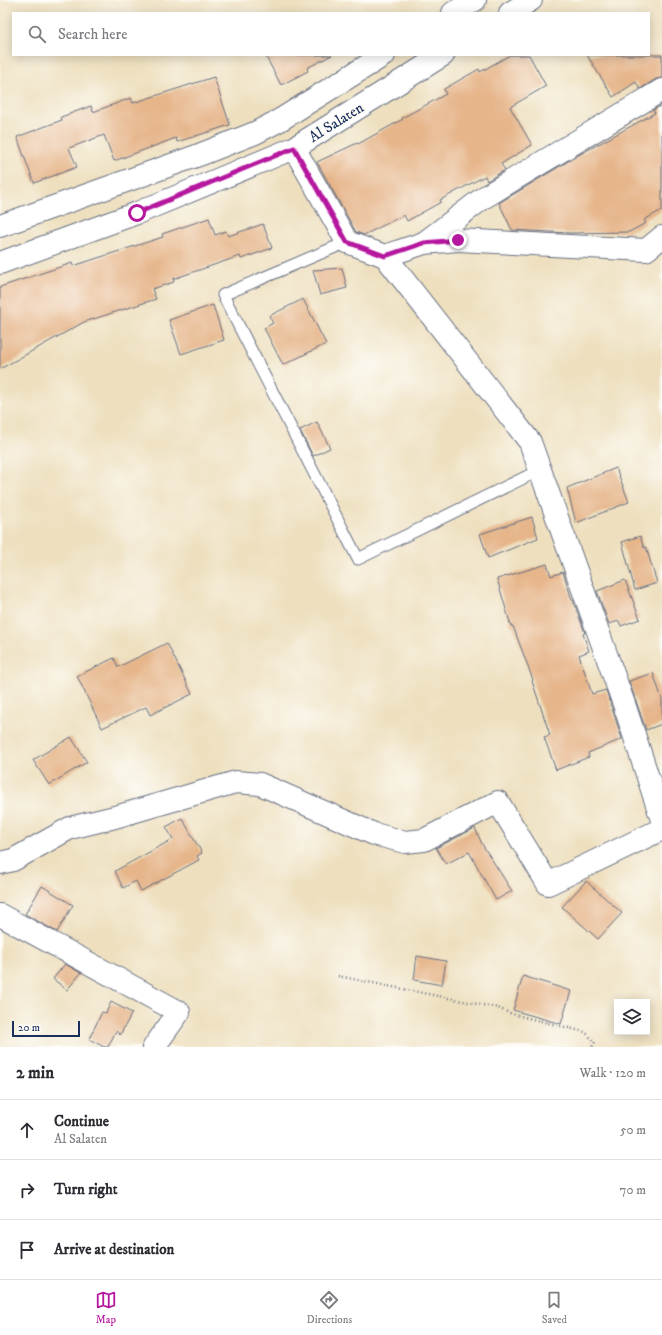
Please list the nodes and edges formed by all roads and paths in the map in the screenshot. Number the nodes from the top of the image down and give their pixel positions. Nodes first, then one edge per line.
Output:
1 (475, 0) edge
2 (531, 0) edge
3 (455, 12) edge
4 (512, 12) edge
5 (382, 56) edge
6 (441, 56) edge
7 (662, 90) edge
8 (294, 148) junction
9 (0, 226) edge
10 (347, 242) junction
11 (424, 243) junction
12 (656, 246) edge
13 (385, 256) junction
14 (0, 263) edge
15 (540, 470) junction
16 (662, 820) edge
17 (662, 829) edge
18 (0, 863) edge
19 (0, 915) edge
20 (338, 976) dead end
21 (154, 1047) edge
22 (592, 1047) edge

1 - 3 street
2 - 4 street
5 - 9 street, Al Salaten
6 - 8 street, Al Salaten
7 - 11 street
8 - 10 street
8 - 14 street, Al Salaten
10 - 13 street
10 - 15 lane
11 - 12 street
11 - 13 street
13 - 15 street
15 - 16 street
17 - 18 street
19 - 21 street
20 - 22 path

